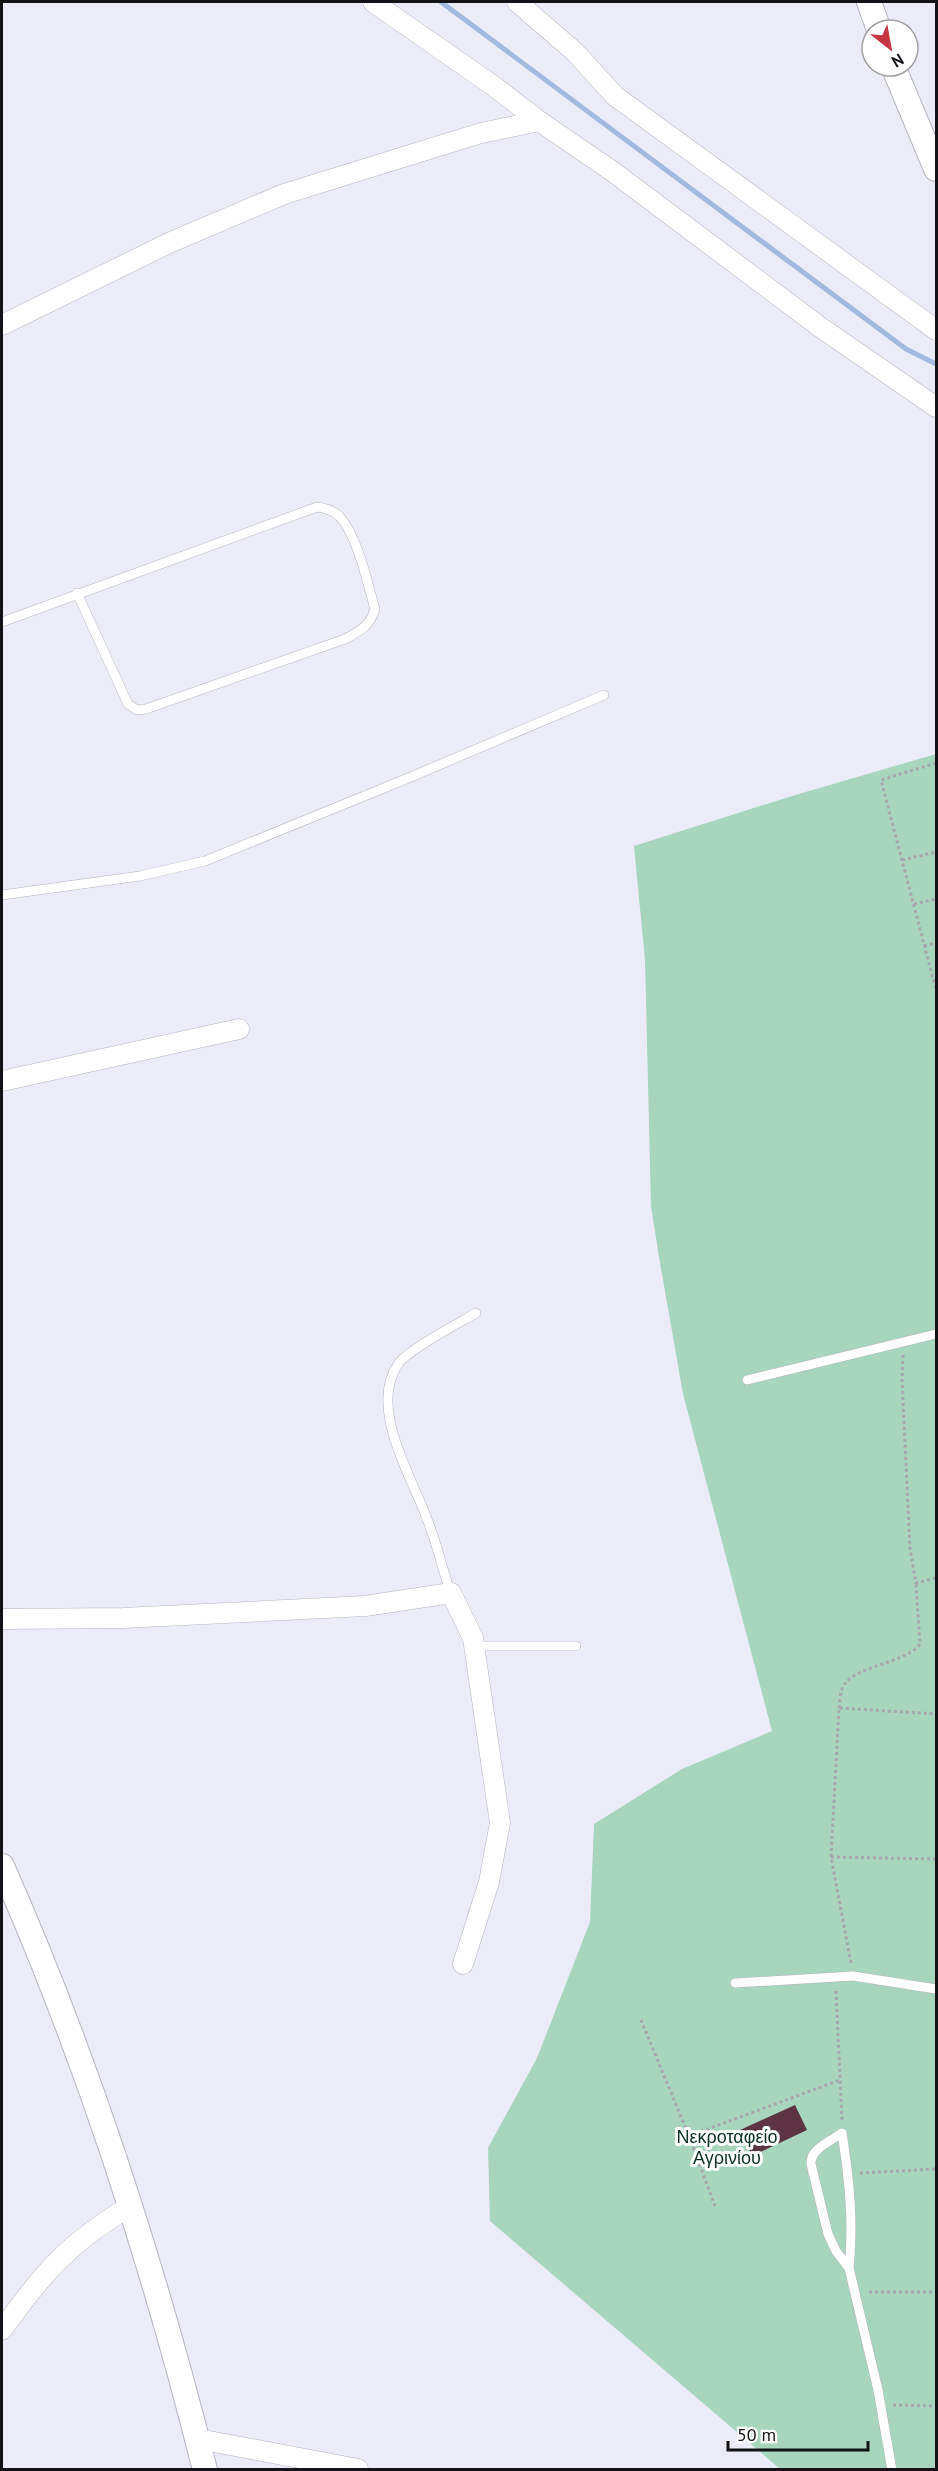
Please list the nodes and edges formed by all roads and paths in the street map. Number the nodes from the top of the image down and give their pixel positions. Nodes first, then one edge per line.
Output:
1 (373, 2) edge
2 (517, 2) edge
3 (868, 2) edge
4 (874, 18) edge
5 (897, 78) edge
6 (539, 121) junction
7 (936, 169) edge
8 (2, 325) edge
9 (936, 330) edge
10 (936, 407) edge
11 (77, 593) junction
12 (2, 622) edge
13 (604, 695) dead end
14 (936, 763) edge
15 (936, 852) edge
16 (902, 860) junction
17 (2, 895) edge
18 (936, 899) edge
19 (914, 904) junction
20 (936, 943) edge
21 (924, 946) junction
22 (936, 990) edge
23 (239, 1029) dead end
24 (2, 1081) edge
25 (476, 1313) dead end
26 (936, 1334) edge
27 (904, 1342) junction
28 (747, 1380) dead end
29 (936, 1578) edge
30 (916, 1583) junction
31 (451, 1593) junction
32 (2, 1619) edge
33 (474, 1646) junction
34 (576, 1646) dead end
35 (839, 1708) junction
36 (936, 1714) edge
37 (831, 1857) junction
38 (936, 1859) edge
39 (2, 1866) edge
40 (463, 1964) dead end
41 (853, 1976) junction
42 (836, 1979) junction
43 (735, 1983) dead end
44 (936, 1989) edge
45 (641, 2020) dead end
46 (840, 2080) junction
47 (842, 2133) junction
48 (689, 2136) junction
49 (936, 2169) edge
50 (848, 2174) junction
51 (131, 2206) junction
52 (716, 2209) dead end
53 (849, 2268) junction
54 (855, 2292) junction
55 (936, 2292) edge
56 (2, 2330) edge
57 (882, 2404) junction
58 (936, 2406) edge
59 (198, 2439) junction
60 (205, 2469) edge
61 (357, 2469) edge
62 (892, 2469) edge

1 - 6 street
2 - 9 street
3 - 4 street
5 - 7 street
6 - 8 street
6 - 10 street
11 - 11 lane
11 - 12 lane
13 - 17 lane
14 - 16 path
15 - 16 path
16 - 19 path
18 - 19 path
19 - 21 path
20 - 21 path
21 - 22 path
23 - 24 street
25 - 31 lane
26 - 27 lane
27 - 28 lane
27 - 30 path
29 - 30 path
30 - 35 path
31 - 32 street
31 - 33 street
33 - 34 lane
33 - 40 street
35 - 36 path
35 - 37 path
37 - 38 path
37 - 41 path
39 - 51 street
41 - 42 lane
41 - 44 lane
42 - 43 lane
42 - 46 path
45 - 48 path
46 - 47 path
46 - 48 path
47 - 50 lane
47 - 53 lane
48 - 52 path
49 - 50 path
50 - 53 lane
51 - 56 street
51 - 59 street
53 - 54 lane
54 - 55 path
54 - 57 lane
57 - 58 path
57 - 62 lane
59 - 60 street
59 - 61 street

